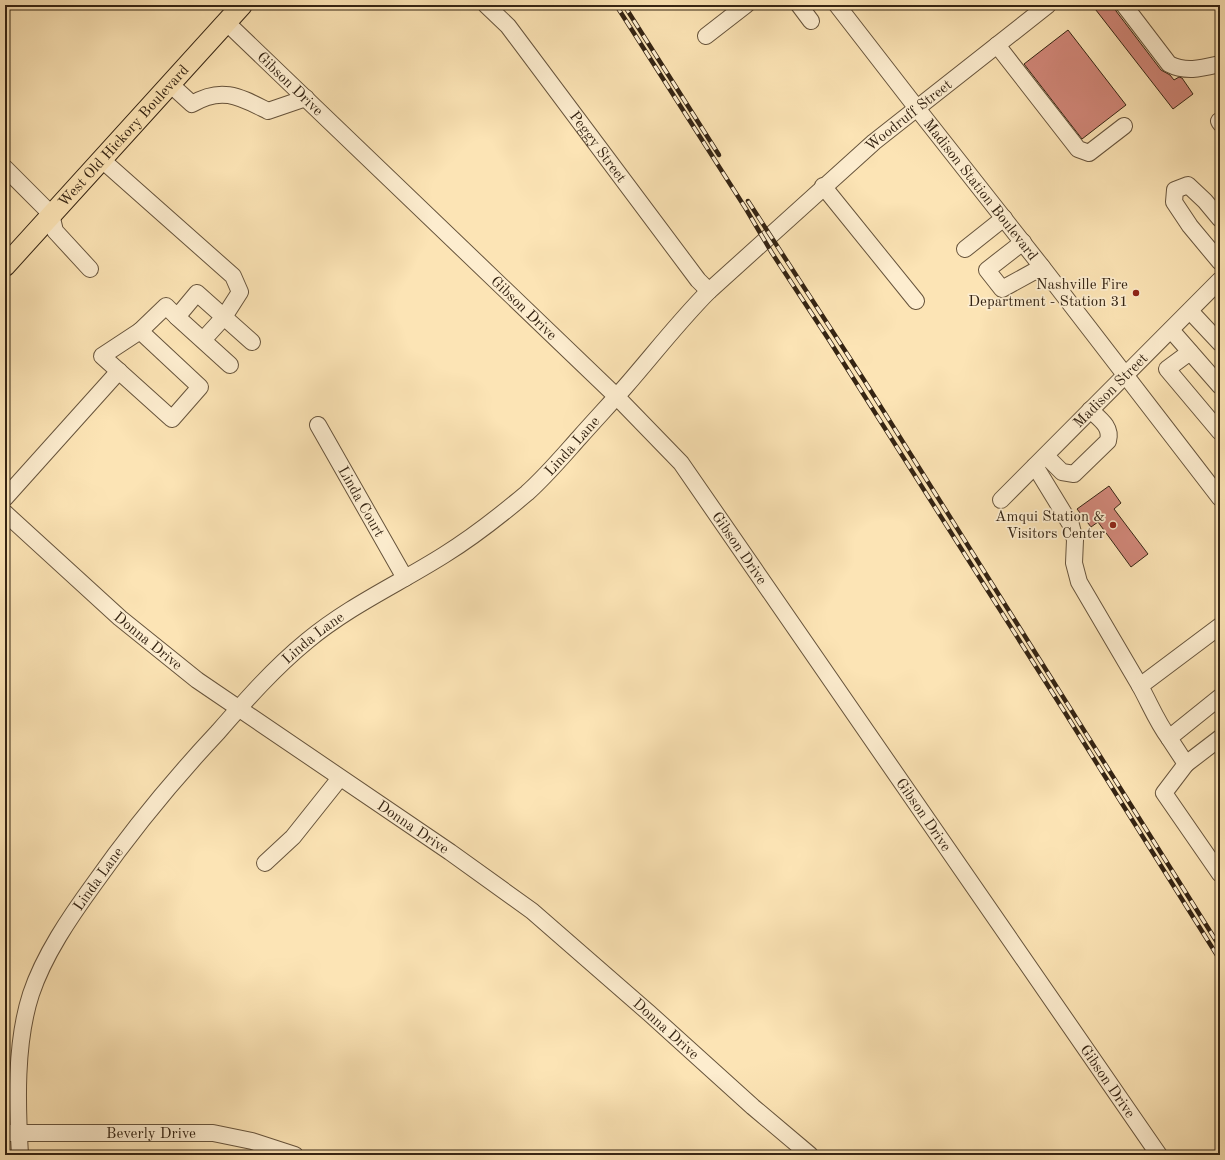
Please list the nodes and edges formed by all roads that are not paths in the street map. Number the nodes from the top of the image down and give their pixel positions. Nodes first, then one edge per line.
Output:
1 (242, 5) edge
2 (486, 5) edge
3 (746, 5) edge
4 (799, 5) edge
5 (837, 5) edge
6 (1048, 5) edge
7 (1124, 5) edge
8 (811, 21) dead end
9 (226, 22) junction
10 (706, 36) dead end
11 (997, 45) junction
12 (1220, 64) edge
13 (170, 84) junction
14 (306, 98) junction
15 (916, 108) junction
16 (1124, 126) dead end
17 (101, 159) junction
18 (5, 168) edge
19 (823, 186) junction
20 (51, 214) junction
21 (1004, 218) junction
22 (1220, 219) edge
23 (775, 231) joint
24 (1023, 242) junction
25 (965, 249) dead end
26 (1220, 262) edge
27 (5, 266) edge
28 (1042, 267) junction
29 (90, 269) dead end
30 (1220, 280) edge
31 (709, 291) junction
32 (916, 301) dead end
33 (1190, 311) junction
34 (177, 317) junction
35 (224, 317) junction
36 (1171, 330) junction
37 (140, 331) junction
38 (203, 340) junction
39 (252, 342) dead end
40 (1220, 343) edge
41 (1190, 352) junction
42 (230, 365) dead end
43 (119, 371) junction
44 (1125, 375) junction
45 (1220, 386) edge
46 (616, 396) junction
47 (1090, 410) junction
48 (318, 425) dead end
49 (1220, 432) edge
50 (1040, 461) junction
51 (5, 498) edge
52 (1220, 498) edge
53 (1001, 500) dead end
54 (5, 513) edge
55 (405, 578) junction
56 (1220, 626) edge
57 (1140, 686) junction
58 (1219, 700) edge
59 (238, 709) junction
60 (1169, 738) junction
61 (1220, 738) edge
62 (1186, 764) junction
63 (340, 778) junction
64 (265, 863) dead end
65 (1220, 874) edge
66 (12, 1133) edge
67 (1153, 1153) edge
68 (20, 1155) edge
69 (295, 1155) edge
70 (810, 1155) edge

1 - 9 main road, West Old Hickory Boulevard
2 - 31 street, Peggy Street
3 - 10 street
4 - 8 street
5 - 15 street, Madison Station Boulevard
6 - 11 street, Woodruff Street
7 - 12 street
9 - 13 main road, West Old Hickory Boulevard
9 - 14 street, Gibson Drive
11 - 15 street, Woodruff Street
11 - 16 street
13 - 14 street
13 - 17 main road, West Old Hickory Boulevard
14 - 46 street, Gibson Drive
15 - 19 street, Woodruff Street
15 - 21 street, Madison Station Boulevard
17 - 20 main road, West Old Hickory Boulevard
17 - 35 street
18 - 20 street
19 - 23 street, Woodruff Street
19 - 32 street
20 - 27 main road, West Old Hickory Boulevard
20 - 29 street
21 - 24 street, Madison Station Boulevard
21 - 25 street
22 - 26 street
23 - 31 street, Linda Lane
24 - 28 street, Madison Station Boulevard
24 - 28 street
28 - 44 street, Madison Station Boulevard
30 - 33 street, Madison Street
31 - 46 street, Linda Lane
33 - 36 street, Madison Street
33 - 40 street
34 - 35 street
34 - 37 street
34 - 38 street
35 - 38 street
35 - 39 street
36 - 41 street
36 - 44 street, Madison Street
37 - 43 street
37 - 43 street
38 - 42 street
41 - 45 street
41 - 49 street
43 - 51 street
44 - 47 street, Madison Street
44 - 52 street, Madison Station Boulevard
46 - 55 street, Linda Lane
46 - 67 street, Gibson Drive
47 - 50 street, Madison Street
47 - 50 street
48 - 55 street, Linda Court
50 - 53 street, Madison Street
50 - 57 street
54 - 59 street, Donna Drive
55 - 59 street, Linda Lane
56 - 57 street
57 - 60 street
58 - 60 street
59 - 63 street, Donna Drive
59 - 66 street, Linda Lane
60 - 62 street
61 - 62 street
62 - 65 street
63 - 64 street
63 - 70 street, Donna Drive
66 - 68 street, Linda Lane
66 - 69 street, Beverly Drive

